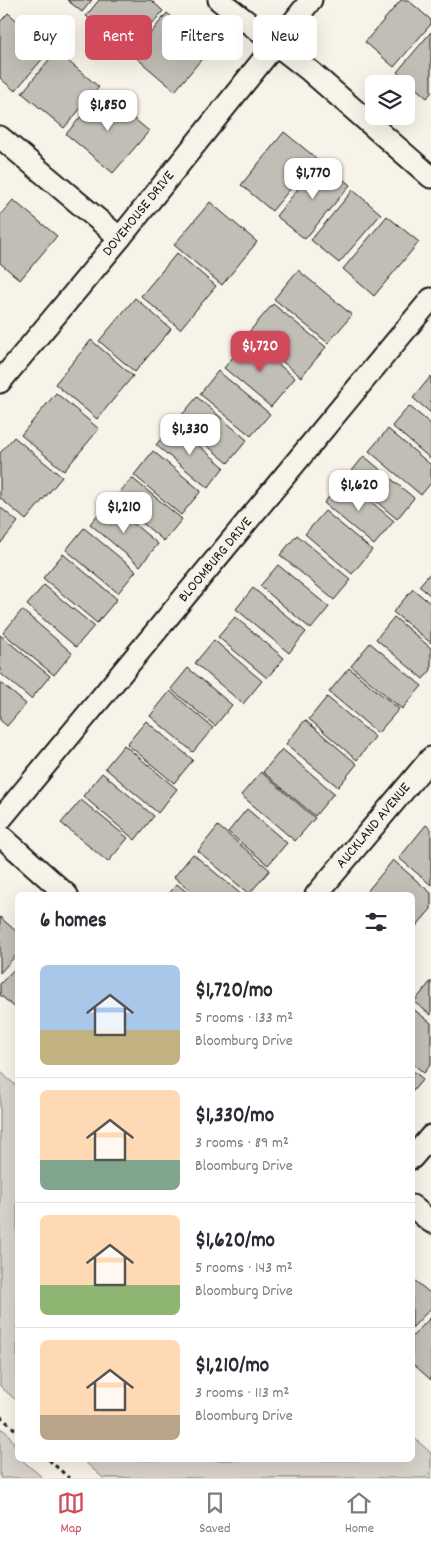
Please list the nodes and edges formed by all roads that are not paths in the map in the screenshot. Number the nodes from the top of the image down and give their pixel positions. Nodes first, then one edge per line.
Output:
1 (219, 0) edge
2 (311, 0) edge
3 (299, 15) edge
4 (253, 27) edge
5 (262, 60) edge
6 (296, 60) edge
7 (0, 137) edge
8 (431, 177) edge
9 (120, 238) junction
10 (431, 299) edge
11 (0, 382) edge
12 (431, 758) edge
13 (0, 820) edge
14 (0, 835) edge
15 (64, 892) edge
16 (319, 892) edge
17 (431, 1136) edge
18 (415, 1155) edge
19 (415, 1209) edge
20 (431, 1222) edge

1 - 4 street
2 - 3 street, DOVEHOUSE DRIVE
5 - 9 street, DOVEHOUSE DRIVE
6 - 8 street
7 - 9 street
9 - 11 street, DOVEHOUSE DRIVE
10 - 13 street, BLOOMBURG DRIVE
12 - 16 street, AUCKLAND AVENUE
14 - 15 street
17 - 18 street
19 - 20 street

